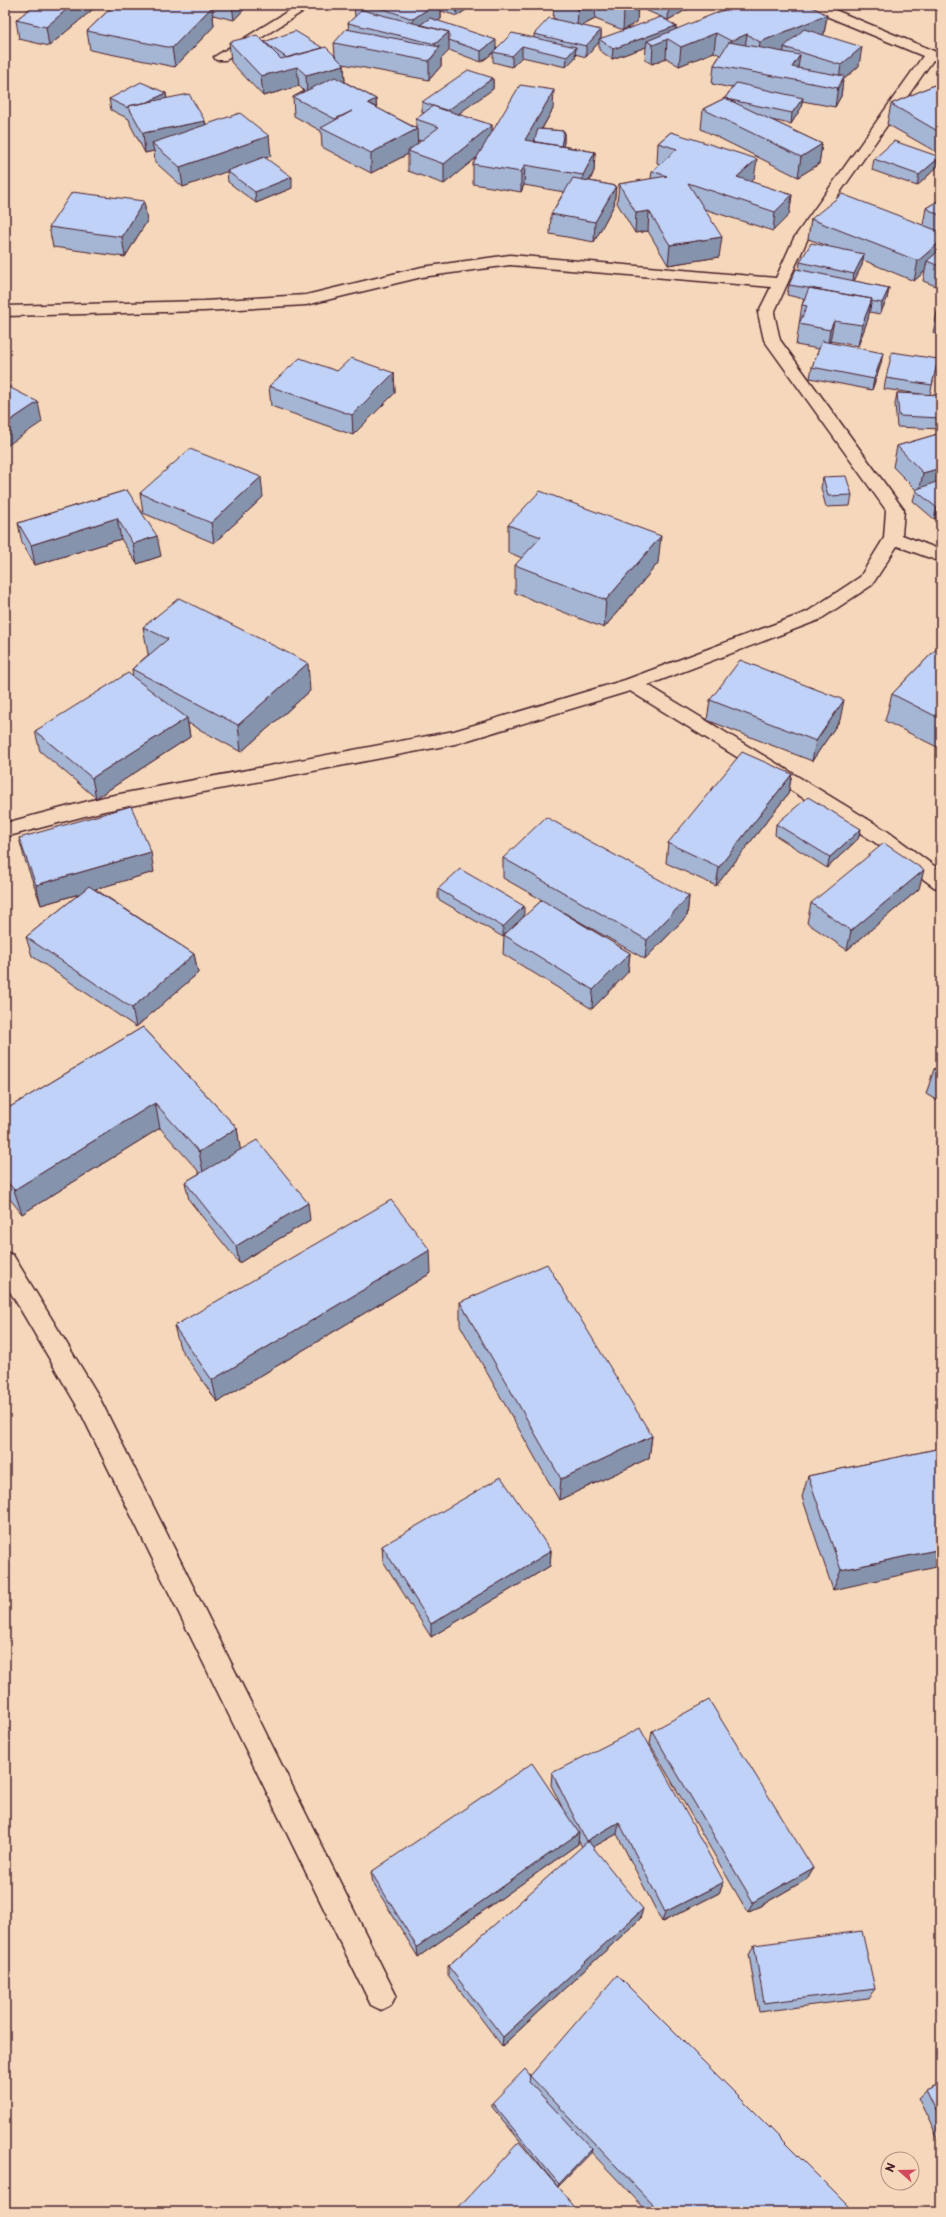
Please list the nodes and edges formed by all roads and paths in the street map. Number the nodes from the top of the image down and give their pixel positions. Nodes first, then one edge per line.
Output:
1 (307, 5) edge
2 (812, 5) edge
3 (221, 57) dead end
4 (935, 57) edge
5 (781, 284) junction
6 (5, 311) edge
7 (893, 538) junction
8 (941, 556) edge
9 (632, 684) junction
10 (5, 830) edge
11 (941, 882) edge
12 (5, 1262) edge
13 (381, 1995) dead end

1 - 3 street
2 - 4 street
4 - 5 street
5 - 6 street
5 - 7 street
7 - 8 street
7 - 9 street
9 - 10 street
9 - 11 street
12 - 13 street

